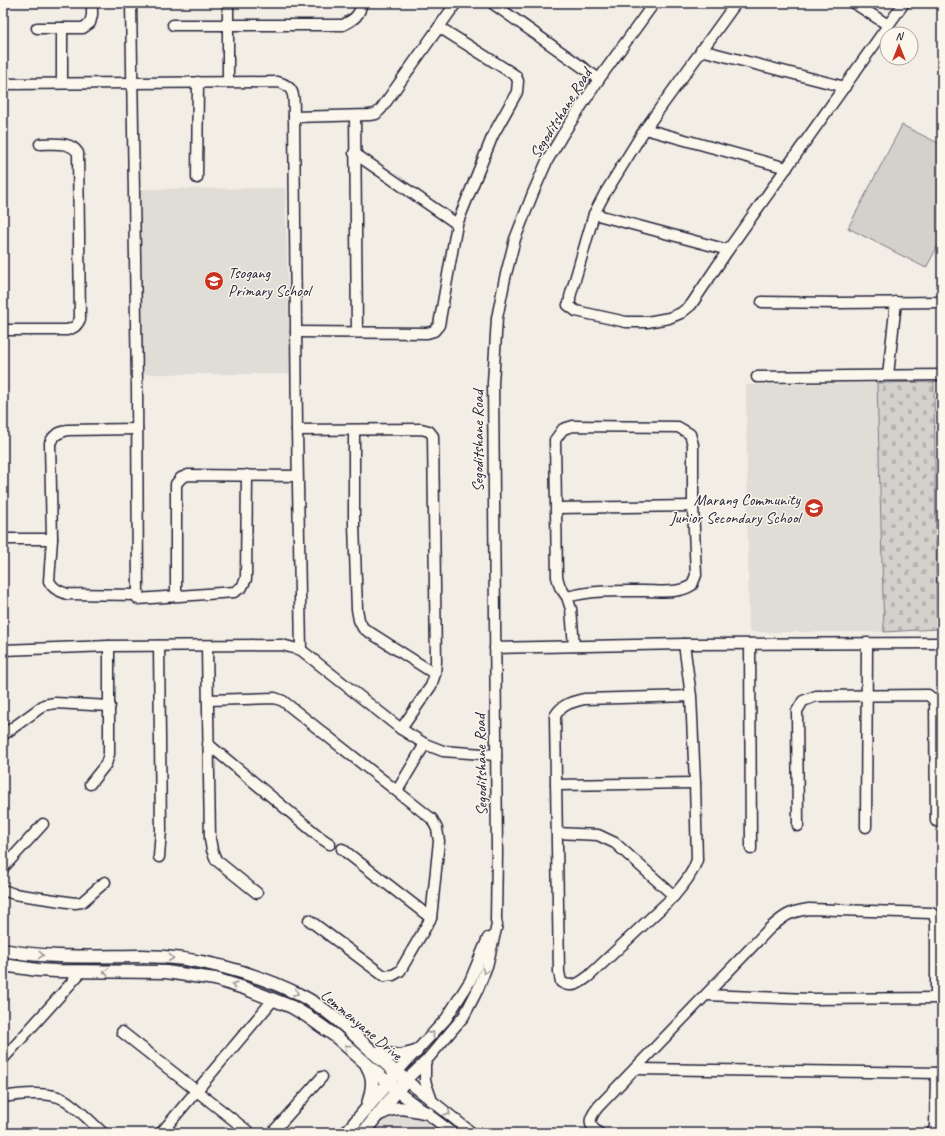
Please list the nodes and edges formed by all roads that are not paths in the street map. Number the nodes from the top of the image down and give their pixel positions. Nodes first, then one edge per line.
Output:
1 (92, 3) edge
2 (131, 3) edge
3 (228, 3) edge
4 (361, 3) edge
5 (456, 3) edge
6 (492, 3) edge
7 (654, 3) edge
8 (736, 3) edge
9 (854, 3) edge
10 (904, 3) edge
11 (173, 25) dead end
12 (888, 25) junction
13 (228, 26) junction
14 (439, 27) junction
15 (37, 28) dead end
16 (62, 28) junction
17 (701, 50) junction
18 (599, 79) junction
19 (198, 82) junction
20 (228, 82) junction
21 (62, 83) junction
22 (132, 83) junction
23 (3, 84) edge
24 (845, 87) junction
25 (355, 116) junction
26 (294, 117) junction
27 (645, 129) junction
28 (40, 144) dead end
29 (354, 153) junction
30 (788, 168) junction
31 (197, 178) dead end
32 (594, 214) junction
33 (457, 224) junction
34 (728, 250) junction
35 (762, 302) dead end
36 (896, 302) junction
37 (942, 302) edge
38 (3, 330) edge
39 (296, 332) junction
40 (357, 332) junction
41 (888, 375) junction
42 (942, 375) edge
43 (757, 377) dead end
44 (137, 429) junction
45 (297, 430) junction
46 (354, 430) junction
47 (247, 475) junction
48 (297, 476) junction
49 (693, 506) junction
50 (557, 508) junction
51 (3, 539) edge
52 (52, 539) junction
53 (138, 595) junction
54 (176, 595) junction
55 (567, 597) junction
56 (867, 643) junction
57 (942, 643) edge
58 (684, 644) junction
59 (750, 644) junction
60 (109, 646) junction
61 (159, 646) junction
62 (207, 646) junction
63 (574, 646) junction
64 (495, 648) junction
65 (3, 650) edge
66 (301, 650) junction
67 (435, 674) junction
68 (866, 695) junction
69 (690, 696) junction
70 (208, 700) junction
71 (110, 706) junction
72 (401, 729) junction
73 (3, 735) edge
74 (208, 744) junction
75 (425, 744) junction
76 (496, 755) junction
77 (695, 783) junction
78 (90, 784) dead end
79 (556, 785) junction
80 (397, 791) junction
81 (936, 821) dead end
82 (43, 824) dead end
83 (798, 826) dead end
84 (866, 827) dead end
85 (557, 833) junction
86 (330, 844) dead end
87 (342, 849) dead end
88 (751, 849) dead end
89 (159, 857) dead end
90 (3, 868) edge
91 (105, 882) dead end
92 (3, 890) edge
93 (257, 893) dead end
94 (674, 896) junction
95 (431, 918) junction
96 (309, 920) dead end
97 (496, 920) junction
98 (3, 950) edge
99 (3, 965) edge
100 (82, 971) junction
101 (706, 995) junction
102 (939, 998) edge
103 (273, 1000) junction
104 (122, 1032) dead end
105 (416, 1052) junction
106 (367, 1056) junction
107 (3, 1059) edge
108 (425, 1062) junction
109 (635, 1069) junction
110 (396, 1073) junction
111 (939, 1073) edge
112 (322, 1077) dead end
113 (406, 1080) junction
114 (388, 1083) junction
115 (197, 1091) junction
116 (398, 1091) junction
117 (3, 1097) edge
118 (432, 1100) junction
119 (367, 1107) junction
120 (428, 1113) junction
121 (378, 1116) junction
122 (104, 1133) edge
123 (161, 1133) edge
124 (250, 1133) edge
125 (272, 1133) edge
126 (346, 1133) edge
127 (363, 1133) edge
128 (453, 1133) edge
129 (472, 1133) edge
130 (599, 1133) edge
131 (932, 1133) edge

1 - 16 street
2 - 22 street
3 - 13 street
4 - 13 street
5 - 14 street
6 - 18 street
7 - 18 street, Segoditshane Road
8 - 17 street
9 - 12 street
10 - 12 street
11 - 13 street
12 - 24 street
13 - 20 street
14 - 25 street
14 - 33 street
15 - 16 street
16 - 21 street
17 - 24 street
17 - 27 street
18 - 64 street, Segoditshane Road
19 - 20 street
19 - 22 street
19 - 31 street
20 - 26 street
21 - 22 street
21 - 23 street
22 - 44 street
24 - 30 street
25 - 26 street
25 - 29 street
26 - 39 street
27 - 30 street
27 - 32 street
28 - 38 street
29 - 33 street
29 - 40 street
30 - 34 street
32 - 34 street
32 - 34 street
33 - 40 street
35 - 36 street
36 - 37 street
36 - 41 street
39 - 40 street
39 - 45 street
41 - 42 street
41 - 43 street
44 - 52 street
44 - 53 street
45 - 46 street
45 - 48 street
46 - 67 street
46 - 67 street
47 - 48 street
47 - 54 street
47 - 54 street
48 - 66 street
49 - 50 street
49 - 50 street
49 - 55 street
50 - 55 street
51 - 52 street
52 - 53 street
53 - 54 street
55 - 63 street
56 - 57 street
56 - 59 street
56 - 68 street
58 - 59 street
58 - 63 street
58 - 69 street
59 - 88 street
60 - 61 street
60 - 65 street
60 - 71 street
61 - 62 street
61 - 89 street
62 - 66 street
62 - 70 street
63 - 64 street
64 - 76 street, Segoditshane Road
66 - 72 street
67 - 72 street
68 - 81 street
68 - 83 street
68 - 84 street
69 - 77 street
69 - 79 street
70 - 74 street
70 - 80 street
71 - 73 street
71 - 78 street
72 - 75 street
74 - 86 street
74 - 93 street
75 - 76 street
75 - 80 street
76 - 97 street, Segoditshane Road
77 - 79 street
77 - 94 street
79 - 85 street
80 - 95 street
82 - 90 street
85 - 94 street
85 - 94 street
87 - 95 street
91 - 92 street
95 - 96 street
105 -> 97 street, Segoditshane Road
97 -> 108 street, Segoditshane Road
98 -> 106 main road, Lemmenyane Drive
99 - 100 main road, Lemmenyane Drive
103 -> 100 main road, Lemmenyane Drive
100 - 107 street
101 - 102 street
101 - 102 street
101 - 109 street
106 -> 103 main road, Lemmenyane Drive
103 - 115 street
104 - 115 street
105 - 106 main road
105 - 110 street, Segoditshane Road
106 - 110 main road, Lemmenyane Drive
106 - 114 main road, Lemmenyane Drive
106 - 119 main road
108 - 113 street, Segoditshane Road
108 - 118 street
109 - 111 street
109 - 130 street
110 - 113 main road, Lemmenyane Drive
110 - 114 main road, Segoditshane Road
111 - 131 street
112 - 125 street
113 - 116 main road, Segoditshane Road
113 - 118 street, Lemmenyane Drive
114 - 116 main road, Lemmenyane Drive
114 - 119 main road, Segoditshane Road
115 - 123 street
115 - 124 street
116 - 120 street, Lemmenyane Drive
116 - 121 main road, Segoditshane Road
117 - 122 street
118 -> 129 street, Lemmenyane Drive
119 - 126 main road, Segoditshane Road
120 - 121 main road
120 - 128 street, Lemmenyane Drive
121 - 127 main road, Segoditshane Road

